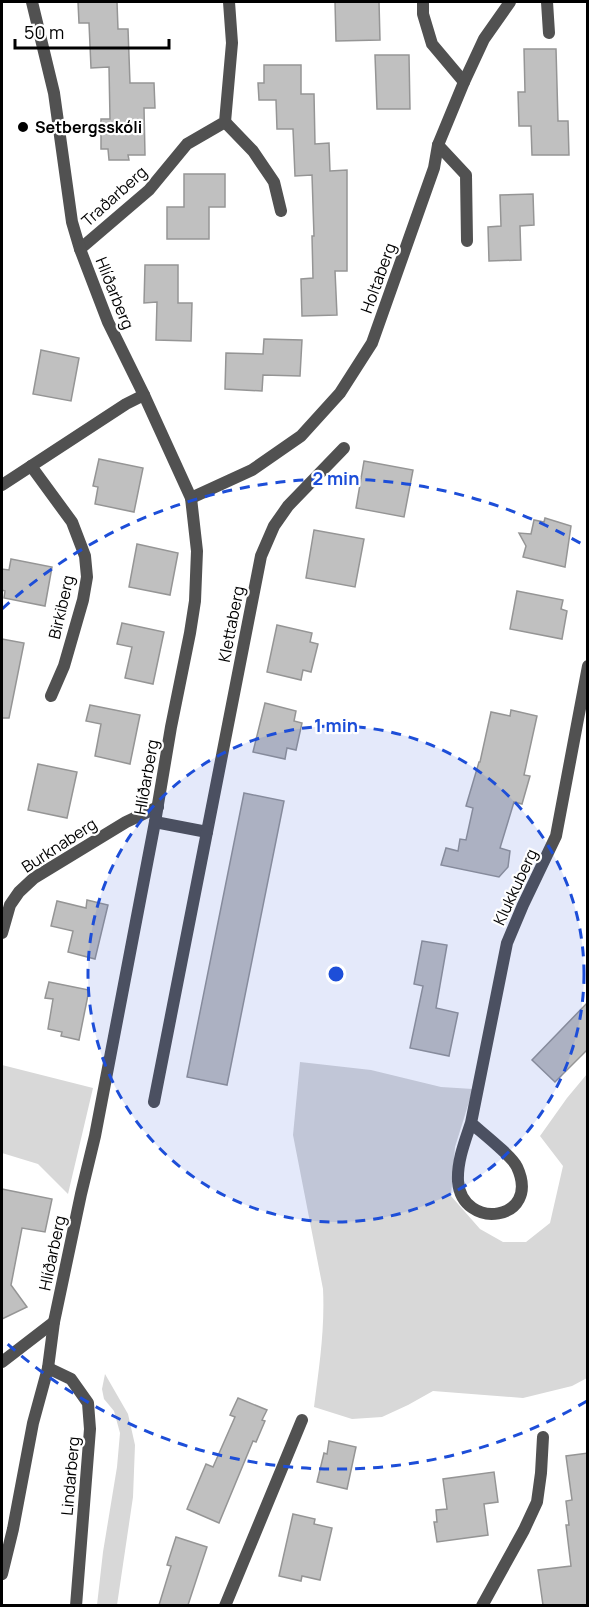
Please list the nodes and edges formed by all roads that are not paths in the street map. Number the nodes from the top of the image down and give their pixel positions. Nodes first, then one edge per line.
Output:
1 (32, 2) edge
2 (229, 2) edge
3 (423, 2) edge
4 (510, 2) edge
5 (547, 2) edge
6 (549, 33) dead end
7 (464, 82) junction
8 (225, 122) junction
9 (438, 145) junction
10 (281, 211) dead end
11 (467, 241) dead end
12 (80, 249) junction
13 (144, 395) junction
14 (344, 448) dead end
15 (31, 466) junction
16 (2, 485) edge
17 (191, 498) junction
18 (588, 666) edge
19 (51, 696) dead end
20 (158, 807) junction
21 (155, 822) junction
22 (207, 832) junction
23 (2, 933) edge
24 (154, 1102) dead end
25 (471, 1123) junction
26 (54, 1322) junction
27 (2, 1362) edge
28 (48, 1368) junction
29 (302, 1420) dead end
30 (543, 1437) dead end
31 (2, 1574) edge
32 (76, 1605) edge
33 (225, 1605) edge
34 (482, 1605) edge

1 - 12 street, Hlíðarberg
2 - 8 street
3 - 7 street
4 - 7 street, Holtaberg
5 - 6 street
7 - 9 street, Holtaberg
8 - 10 street
8 - 12 street, Traðarberg
9 - 11 street
9 - 17 street, Holtaberg
12 - 13 street, Hlíðarberg
13 - 15 street
13 - 17 street, Hlíðarberg
14 - 22 street, Klettaberg
15 - 16 street
15 - 19 street, Birkiberg
17 - 20 street, Hlíðarberg
18 - 25 street, Klukkuberg
20 - 21 street, Hlíðarberg
20 - 23 street, Burknaberg
21 - 22 street
21 - 26 street, Hlíðarberg
22 - 24 street, Klettaberg
25 - 25 street, Klukkuberg
26 - 27 street
26 - 28 street, Hlíðarberg
28 - 31 street, Hlíðarberg
28 - 32 street, Lindarberg
29 - 33 street
30 - 34 street

